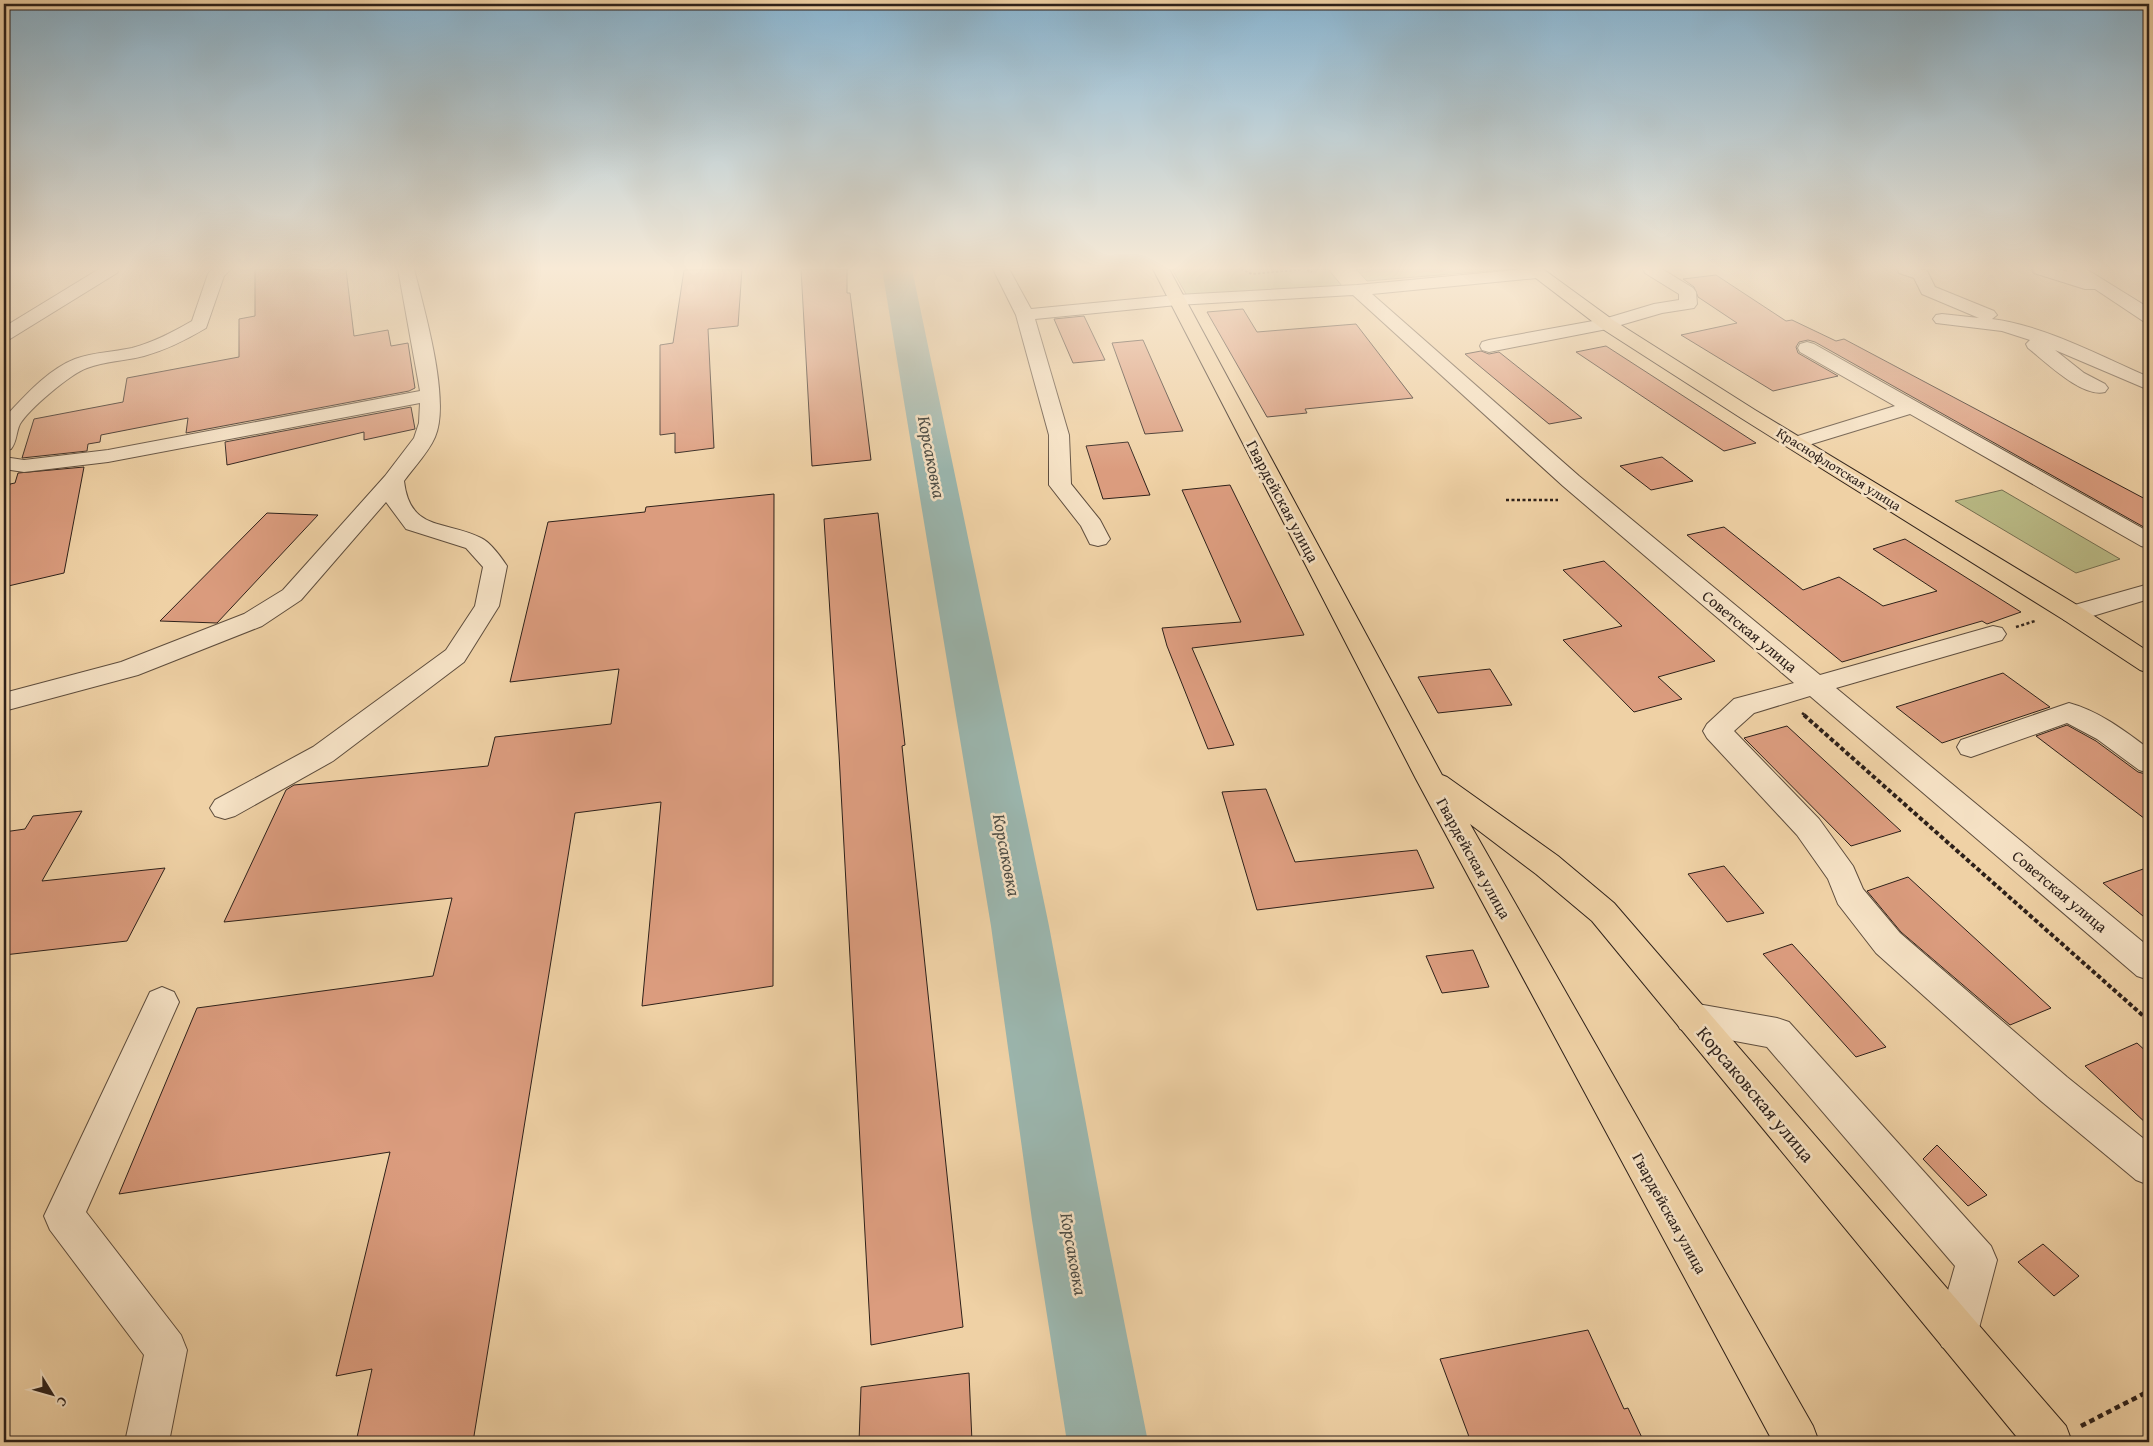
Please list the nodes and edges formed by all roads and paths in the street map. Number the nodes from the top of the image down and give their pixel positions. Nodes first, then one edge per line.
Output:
1 (178, 336) edge
2 (420, 336) edge
3 (1031, 336) edge
4 (1196, 336) edge
5 (1409, 336) edge
6 (1540, 336) edge
7 (1627, 336) edge
8 (2040, 337) joint
9 (1489, 346) dead end
10 (1807, 348) dead end
11 (2149, 384) edge
12 (2098, 388) dead end
13 (431, 395) junction
14 (1912, 407) junction
15 (1795, 443) junction
16 (4, 445) edge
17 (4, 463) edge
18 (393, 481) junction
19 (1506, 500) dead end
20 (1565, 500) dead end
21 (1098, 539) dead end
22 (2149, 541) edge
23 (2149, 592) edge
24 (2072, 614) junction
25 (1993, 634) dead end
26 (2149, 664) edge
27 (1815, 686) junction
28 (4, 702) edge
29 (1971, 746) dead end
30 (2149, 762) edge
31 (1430, 779) junction
32 (224, 808) dead end
33 (2149, 966) edge
34 (162, 1002) dead end
35 (1692, 1018) junction
36 (2149, 1167) edge
37 (1957, 1332) junction
38 (2149, 1391) edge
39 (2065, 1434) edge
40 (147, 1442) edge
41 (1797, 1442) edge

1 - 16 street
2 - 13 street
3 - 21 street
4 - 31 main road, Гвардейская улица
5 - 27 street, Советская улица
6 - 9 street
7 - 15 main road, Краснофлотская улица
8 - 11 street
8 - 12 street
10 - 14 street
13 - 17 street
13 - 18 street
14 - 15 street
14 - 22 street
15 - 24 main road, Краснофлотская улица
18 - 28 street
18 - 32 street
19 - 20 path
23 - 24 street
24 - 26 main road, Краснофлотская улица
25 - 27 street
27 - 33 street, Советская улица
27 - 36 street
29 - 30 street
31 - 35 main road, Корсаковская улица
31 - 41 main road, Гвардейская улица
34 - 40 street
35 - 37 main road, Корсаковская улица
35 - 37 street
37 - 39 main road, Корсаковская улица
38 - 39 path

